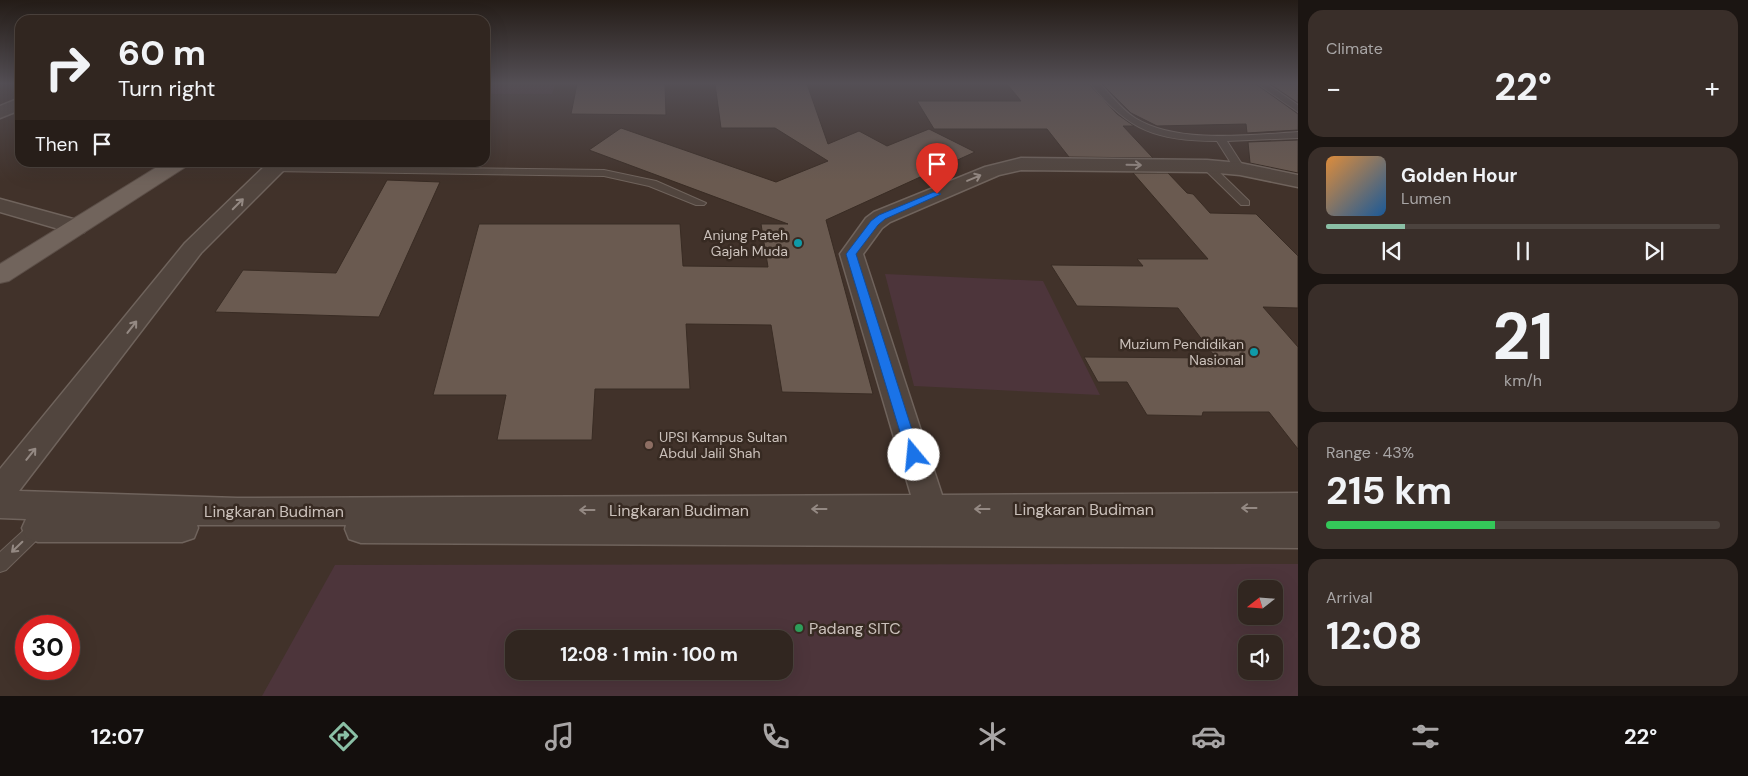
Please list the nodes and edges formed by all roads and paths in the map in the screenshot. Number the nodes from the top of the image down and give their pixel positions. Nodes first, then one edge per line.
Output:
1 (1127, 116) edge
2 (1298, 135) edge
3 (1220, 138) junction
4 (1207, 166) junction
5 (172, 167) edge
6 (277, 167) edge
7 (325, 167) edge
8 (1240, 169) junction
9 (1298, 181) edge
10 (700, 203) dead end
11 (1245, 203) dead end
12 (0, 205) edge
13 (76, 227) junction
14 (0, 275) edge
15 (0, 492) edge
16 (0, 504) edge
17 (1298, 507) edge
18 (931, 509) junction
19 (49, 517) junction
20 (1298, 533) edge
21 (0, 564) edge

1 - 3 lane
2 - 3 lane
3 - 8 lane
4 - 8 street
4 - 11 lane
18 -> 4 street
5 - 13 main road
15 -> 6 street
7 - 10 lane
8 - 9 street
12 - 13 street
13 - 14 main road
16 - 19 street
17 -> 18 street, Lingkaran Budiman
18 -> 19 street, Lingkaran Budiman
19 - 20 street
19 -> 21 lane

